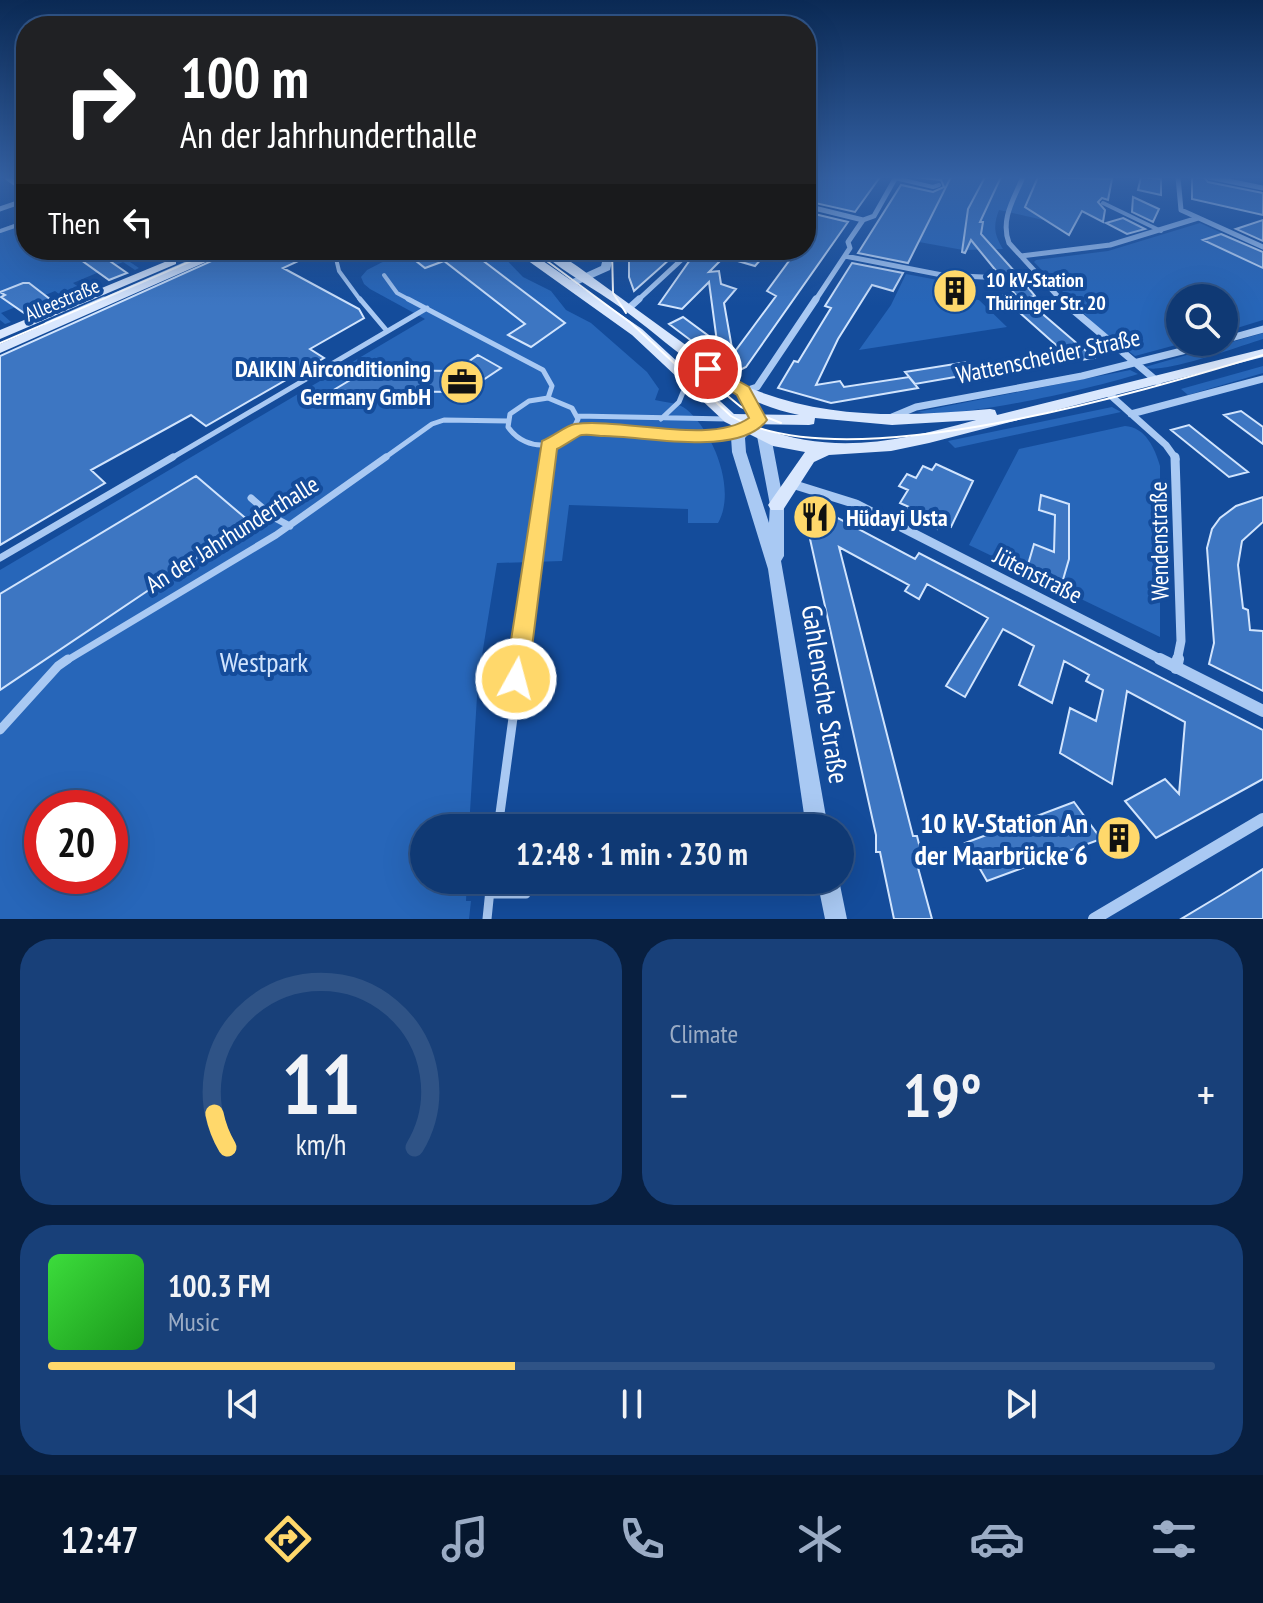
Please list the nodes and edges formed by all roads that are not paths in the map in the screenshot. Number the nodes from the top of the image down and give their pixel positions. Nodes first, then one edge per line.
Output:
1 (863, 220) edge
2 (1006, 220) edge
3 (1138, 220) edge
4 (1193, 220) edge
5 (1202, 220) edge
6 (1161, 231) junction
7 (1263, 247) edge
8 (845, 256) junction
9 (1021, 256) junction
10 (179, 260) edge
11 (194, 260) edge
12 (203, 260) edge
13 (335, 260) edge
14 (534, 260) edge
15 (561, 260) edge
16 (609, 260) edge
17 (681, 260) edge
18 (384, 275) dead end
19 (587, 277) junction
20 (1041, 280) junction
21 (570, 284) junction
22 (427, 308) junction
23 (629, 308) junction
24 (1263, 329) edge
25 (387, 331) junction
26 (1238, 336) edge
27 (2, 343) edge
28 (1263, 353) edge
29 (1166, 356) edge
30 (1135, 364) junction
31 (1263, 379) edge
32 (688, 380) junction
33 (1158, 382) junction
34 (743, 391) junction
35 (1109, 394) junction
36 (548, 398) junction
37 (1040, 409) junction
38 (1131, 414) junction
39 (577, 416) junction
40 (848, 416) junction
41 (889, 418) junction
42 (661, 419) junction
43 (730, 419) junction
44 (508, 421) junction
45 (752, 424) junction
46 (575, 430) junction
47 (764, 436) junction
48 (549, 445) junction
49 (829, 448) junction
50 (792, 484) junction
51 (251, 498) dead end
52 (777, 505) junction
53 (290, 526) junction
54 (0, 558) edge
55 (776, 569) junction
56 (1176, 668) junction
57 (1263, 711) edge
58 (0, 730) edge
59 (500, 814) edge
60 (815, 814) edge
61 (1263, 819) edge
62 (490, 894) edge
63 (831, 894) edge
64 (487, 919) edge
65 (836, 919) edge
66 (1094, 919) edge

1 - 8 street
2 - 9 street
3 - 6 lane
4 - 6 street
5 - 7 street
6 - 9 street
8 - 20 street
8 - 34 street
9 - 20 street
10 - 27 main road, Alleestraße
11 - 27 lane
12 - 27 main road, Alleestraße
13 - 25 lane
14 - 21 main road, Wattenscheider Straße
15 - 19 main road, Wattenscheider Straße
16 - 19 street
17 - 23 street
18 - 22 lane
19 - 21 street
19 - 23 main road, Wattenscheider Straße
20 - 30 street
21 - 32 main road, Wattenscheider Straße
22 - 25 lane
22 - 36 lane
23 - 34 main road, Wattenscheider Straße
24 - 26 street
25 - 54 lane
28 - 33 main road, Wattenscheider Straße
29 - 30 street, Wattenscheider Straße
30 - 33 street
30 - 41 street, Wattenscheider Straße
31 - 38 street
32 - 42 lane
32 - 43 main road, Wattenscheider Straße
33 - 35 main road, Wattenscheider Straße
34 - 40 main road, Wattenscheider Straße
34 - 45 main road, Wattenscheider Straße
35 - 37 main road, Wattenscheider Straße
35 - 38 street, Wendenstraße
36 - 39 lane
36 - 44 lane
37 - 41 main road, Wattenscheider Straße
37 - 49 main road, Wattenscheider Straße
38 - 56 street, Wendenstraße
39 - 42 lane
39 - 46 lane
40 - 41 main road, Wattenscheider Straße
40 - 45 main road, Wattenscheider Straße
42 - 43 lane
43 - 45 main road, Wattenscheider Straße
44 - 48 lane
44 - 53 lane, An der Jahrhunderthalle
45 - 46 lane
45 - 47 main road, Wattenscheider Straße
45 - 55 street, Gahlensche Straße
46 - 48 lane
47 - 49 main road, Wattenscheider Straße
47 - 52 street, Gahlensche Straße
48 - 59 lane
49 - 50 main road
50 - 52 main road
50 - 56 street, Jütenstraße
51 - 53 lane
52 - 55 street, Gahlensche Straße
53 - 58 lane, An der Jahrhunderthalle
55 - 60 street, Gahlensche Straße
56 - 57 street, Jütenstraße
61 - 66 street
62 - 64 lane
63 - 65 street

